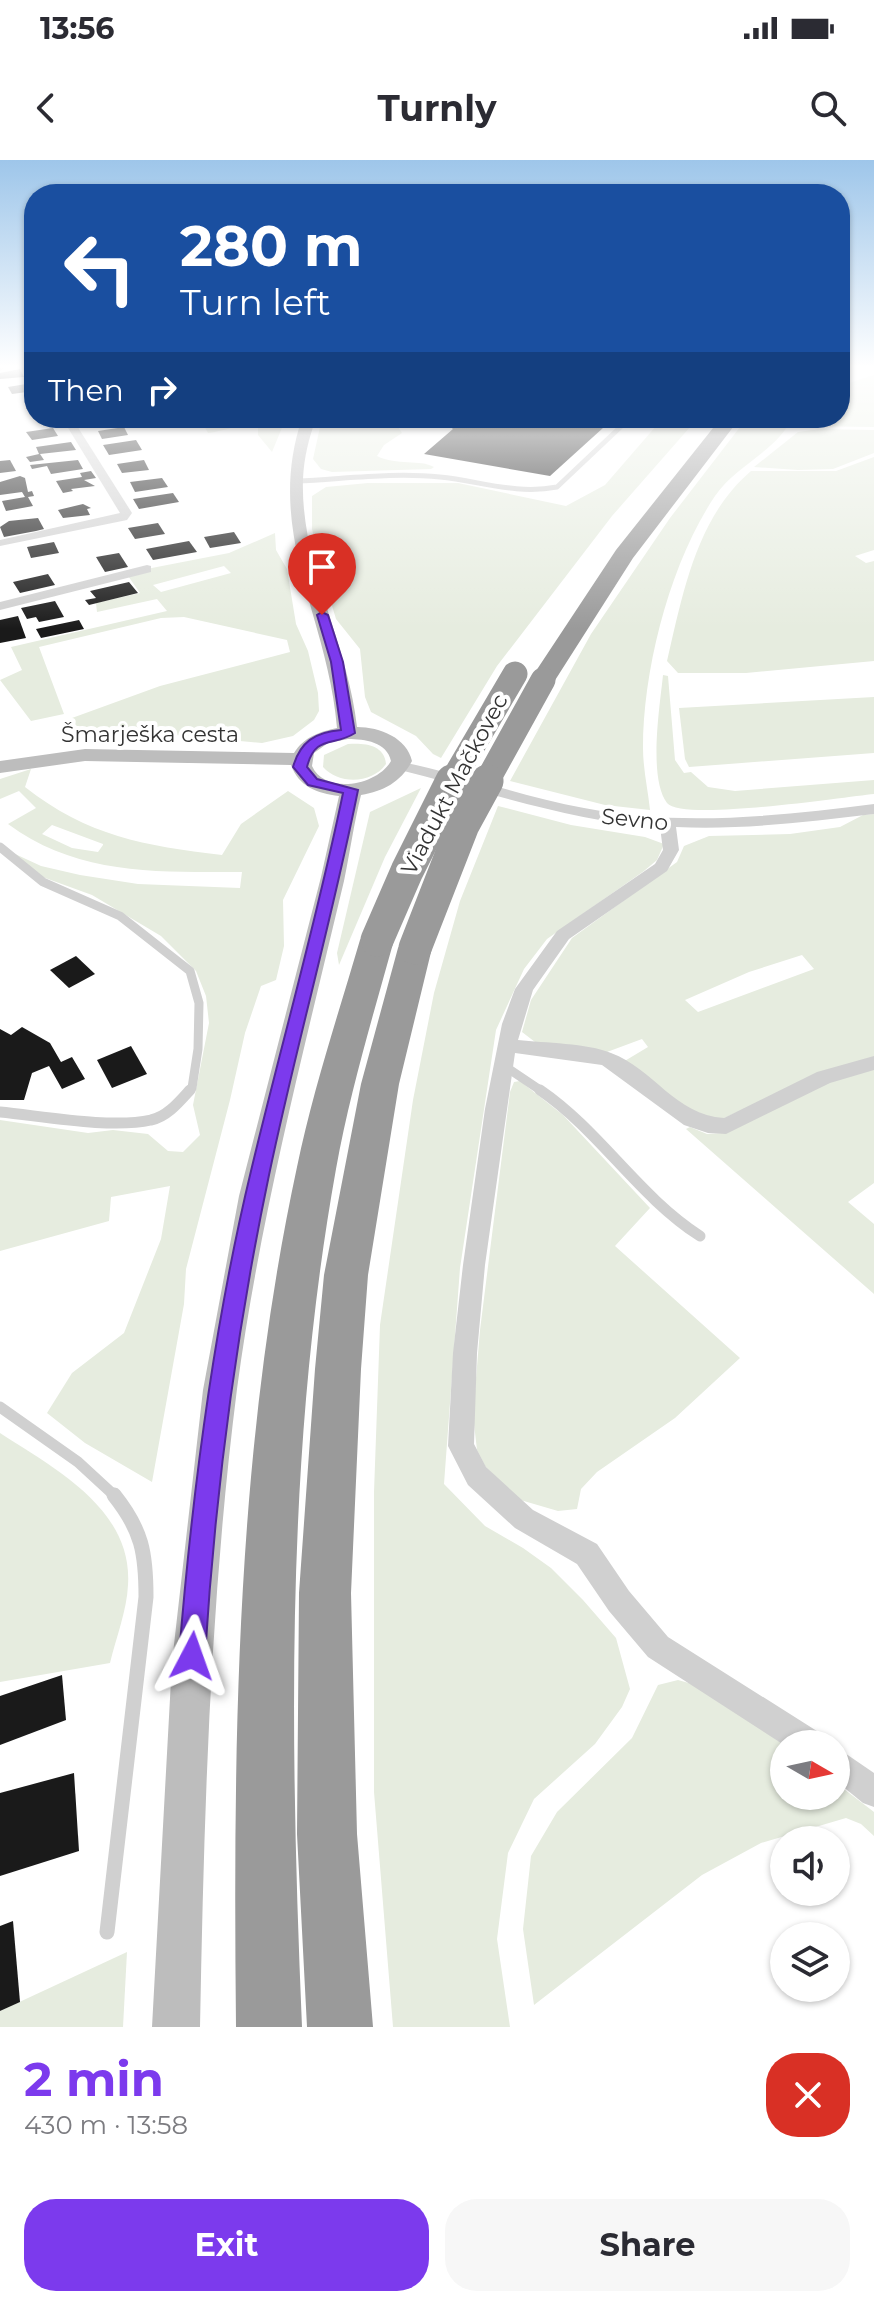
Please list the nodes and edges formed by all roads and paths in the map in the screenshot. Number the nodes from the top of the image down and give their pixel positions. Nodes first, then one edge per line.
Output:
1 (91, 454) edge
2 (298, 454) edge
3 (592, 454) edge
4 (679, 454) edge
5 (703, 454) edge
6 (297, 481) junction
7 (0, 543) edge
8 (601, 550) dead end
9 (147, 569) dead end
10 (0, 606) edge
11 (348, 733) junction
12 (301, 759) junction
13 (401, 766) junction
14 (0, 767) edge
15 (351, 790) junction
16 (874, 809) edge
17 (667, 822) junction
18 (0, 847) edge
19 (396, 944) junction
20 (504, 1055) junction
21 (874, 1063) edge
22 (0, 1112) edge
23 (700, 1236) dead end
24 (0, 1407) edge
25 (787, 1730) edge
26 (850, 1773) edge
27 (874, 1792) edge
28 (107, 1932) dead end
29 (176, 2027) edge
30 (269, 2027) edge
31 (340, 2027) edge

1 - 7 street
2 - 6 main road
3 - 6 lane
4 - 8 highway
5 - 19 highway, Viadukt Mačkovec, bridge
6 - 11 main road
9 - 10 street
11 - 12 main road
11 - 13 main road
12 - 14 main road, Šmarješka cesta
12 - 15 main road
13 - 15 main road
13 - 17 street, Sevno
15 - 29 main road
16 - 17 street, Sevno
17 - 20 street
18 - 22 lane
19 - 30 highway
19 - 31 highway
20 - 21 street
20 - 23 lane
20 - 25 street
24 - 28 lane
26 - 27 street

